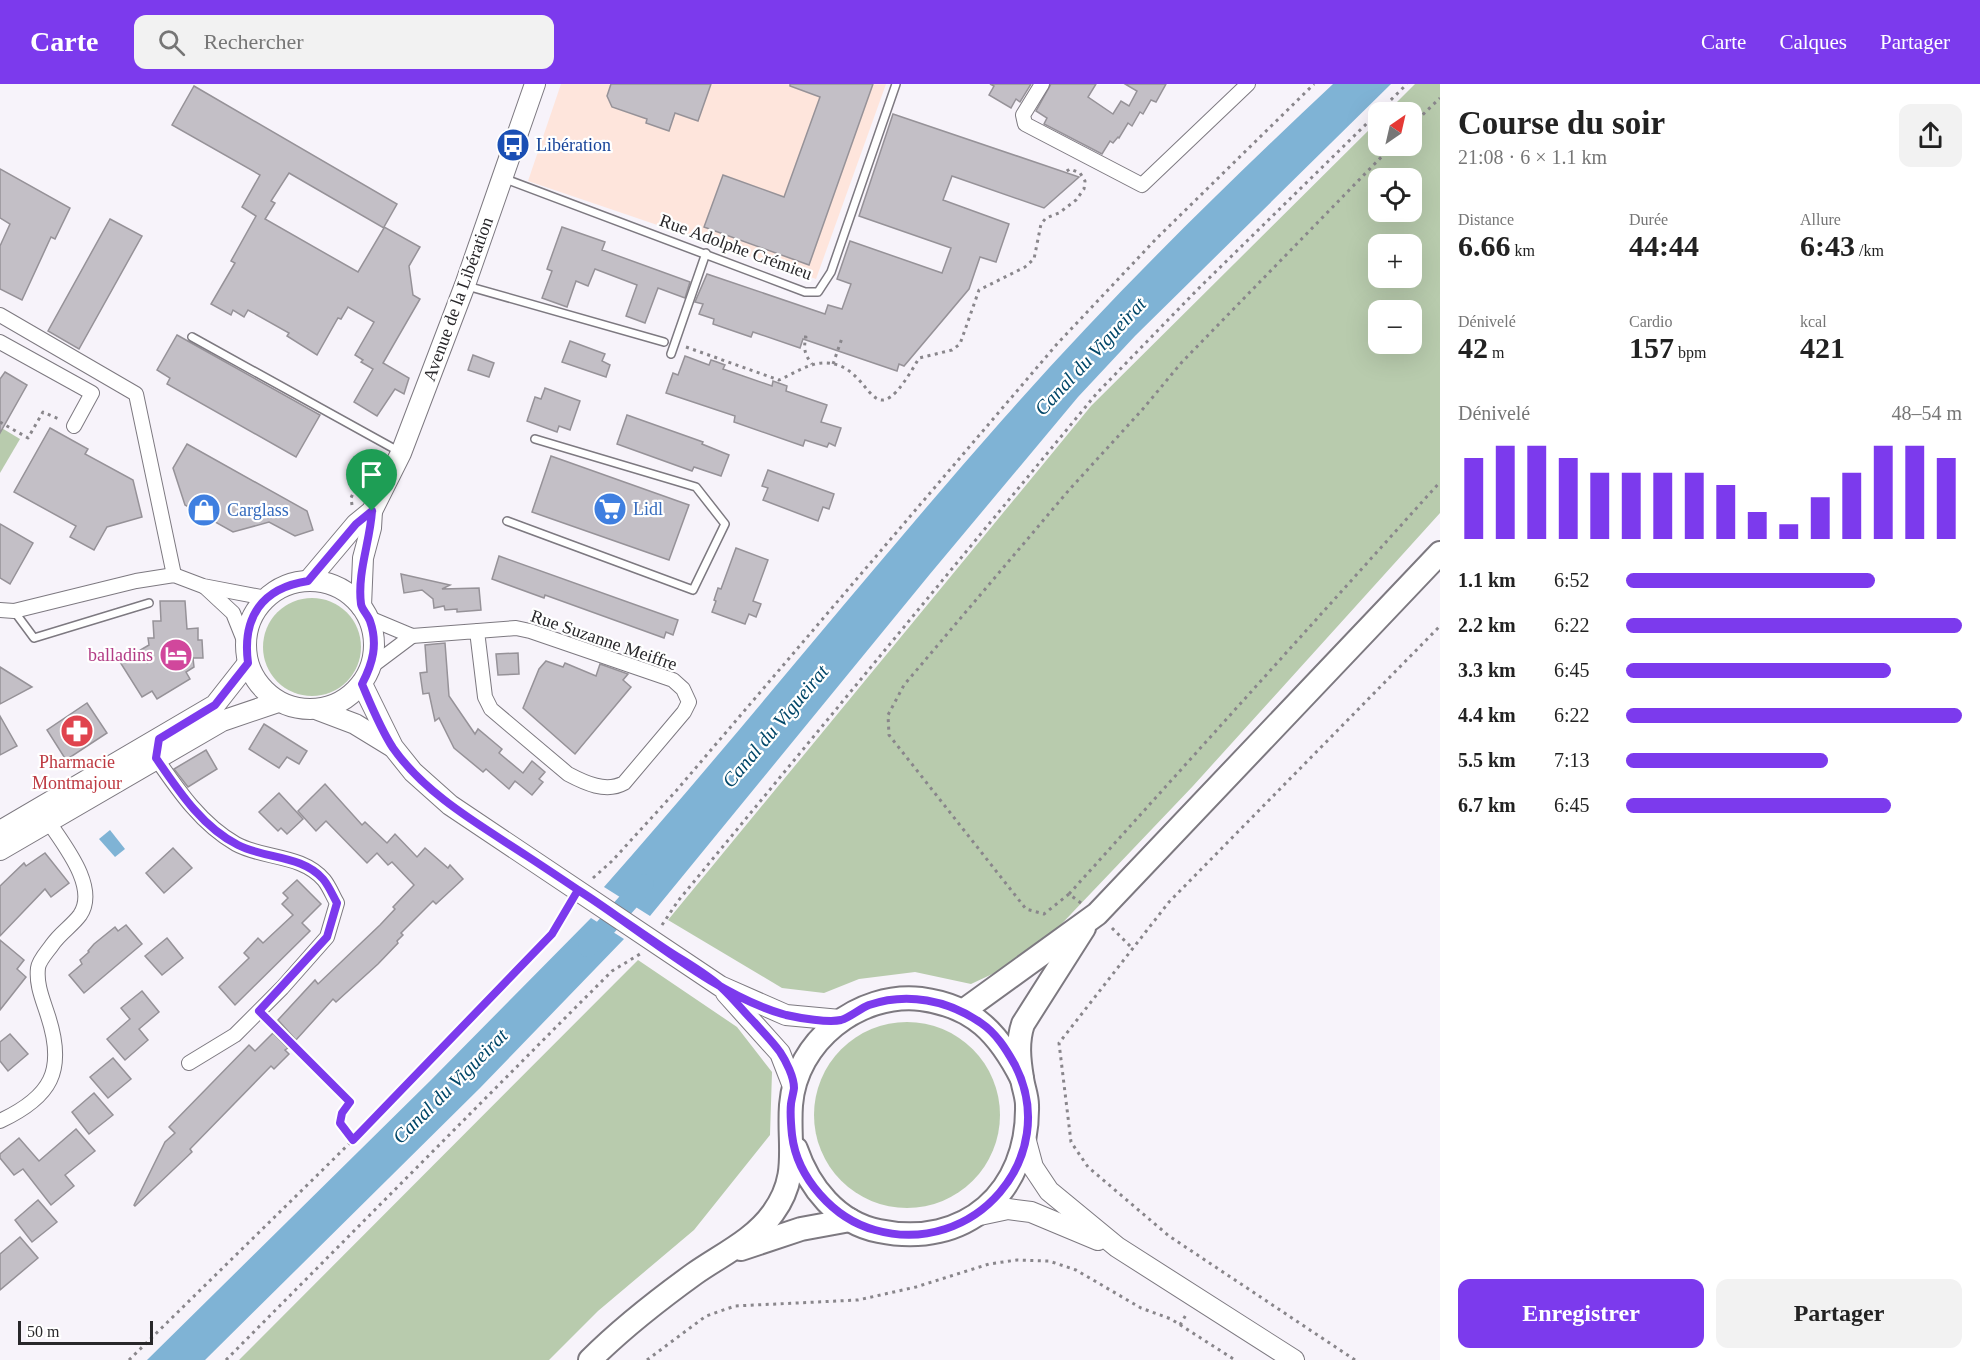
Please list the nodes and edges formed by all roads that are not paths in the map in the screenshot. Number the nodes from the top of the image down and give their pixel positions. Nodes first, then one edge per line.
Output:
1 (535, 84) edge
2 (896, 84) edge
3 (1042, 84) edge
4 (1248, 84) edge
5 (502, 177) junction
6 (706, 253) junction
7 (465, 285) junction
8 (0, 315) edge
9 (192, 337) dead end
10 (0, 342) edge
11 (664, 342) dead end
12 (671, 354) dead end
13 (74, 426) road end
14 (535, 439) dead end
15 (401, 453) junction
16 (372, 511) junction
17 (507, 521) dead end
18 (1440, 553) edge
19 (174, 575) junction
20 (308, 581) junction
21 (203, 586) junction
22 (266, 598) junction
23 (149, 603) dead end
24 (7, 611) edge
25 (365, 612) junction
26 (477, 631) junction
27 (412, 636) junction
28 (247, 653) junction
29 (372, 666) junction
30 (362, 684) junction
31 (278, 702) junction
32 (318, 710) junction
33 (393, 747) junction
34 (148, 752) junction
35 (89, 788) junction
36 (62, 794) junction
37 (18, 820) junction
38 (48, 821) junction
39 (2, 846) edge
40 (1092, 919) junction
41 (720, 986) junction
42 (259, 1011) junction
43 (963, 1011) junction
44 (840, 1020) junction
45 (189, 1063) dead end
46 (1022, 1079) junction
47 (794, 1089) junction
48 (342, 1113) road end
49 (0, 1121) edge
50 (793, 1140) junction
51 (1026, 1141) junction
52 (975, 1216) junction
53 (850, 1220) junction
54 (1117, 1247) junction
55 (726, 1255) junction
56 (590, 1360) edge
57 (1294, 1360) edge

1 - 5 main road, Avenue de la Libération
2 - 6 lane, Rue Adolphe Crémieu
3 - 4 street
5 - 6 lane, Rue Adolphe Crémieu
5 - 7 main road, Avenue de la Libération
6 - 12 lane
7 - 11 lane
7 - 15 main road, Avenue de la Libération
8 - 19 street
9 - 15 lane
10 - 13 street
14 - 17 lane
15 - 16 main road, Avenue de la Libération
16 - 20 main road, Avenue de la Libération
16 - 25 main road, Avenue de la Libération
18 - 40 main road
19 - 21 street
19 - 24 street
20 - 22 main road
20 - 25 main road
21 - 22 street
21 - 28 street
22 - 28 main road
23 - 24 lane
25 - 27 street, Rue Suzanne Meiffre
25 - 29 main road
26 - 26 street, Rue Suzanne Meiffre
26 - 27 street, Rue Suzanne Meiffre
27 - 29 street
28 - 31 main road
28 - 34 main road
29 - 30 main road
30 - 32 main road
30 - 33 main road
31 - 32 main road
31 - 34 main road
32 - 33 main road
33 - 41 main road
34 - 35 main road
34 - 42 street
35 - 36 main road
35 - 38 main road
36 - 37 main road
36 - 38 main road
37 - 38 main road
37 - 39 main road
38 - 39 main road
38 - 49 street
40 - 43 main road
40 - 46 main road
41 - 44 main road
41 - 47 main road
42 - 45 street
42 - 48 lane
43 - 44 main road
43 - 46 main road
44 - 47 main road
46 - 51 main road
47 - 50 main road
50 - 53 main road
50 - 55 main road
51 - 52 main road
51 - 54 main road
52 - 53 main road
52 - 54 main road
53 - 55 main road
54 - 57 main road
55 - 56 main road

